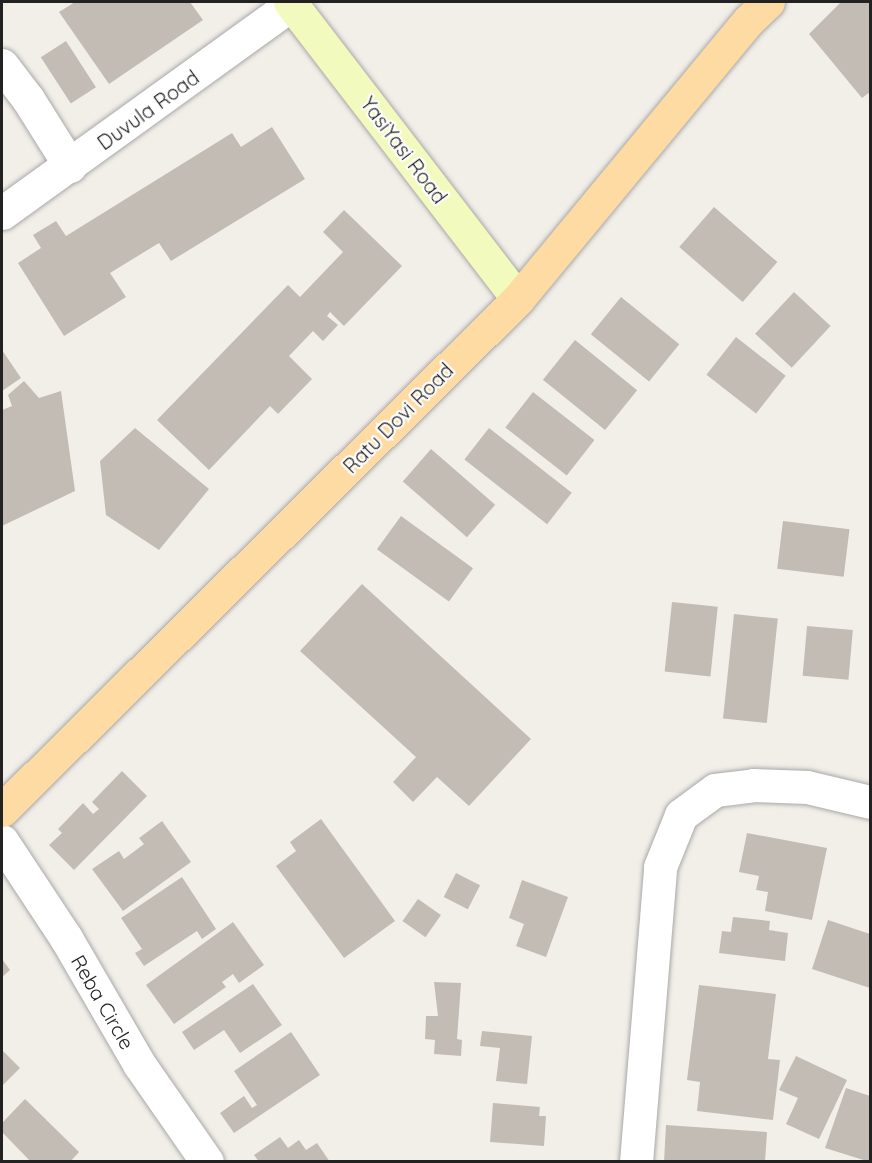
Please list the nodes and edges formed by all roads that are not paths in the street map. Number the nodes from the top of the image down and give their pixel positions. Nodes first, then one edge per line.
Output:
1 (768, 2) edge
2 (291, 3) edge
3 (2, 65) edge
4 (70, 166) junction
5 (2, 213) edge
6 (518, 299) junction
7 (870, 802) edge
8 (2, 810) edge
9 (2, 841) edge
10 (207, 1161) edge
11 (636, 1161) edge

1 - 6 main road, Ratu Dovi Road
2 - 4 street, Duvula Road
2 - 6 main road, YasiYasi Road
3 - 4 street
4 - 5 street, Duvula Road
6 - 8 main road, Ratu Dovi Road
7 - 11 street
9 - 10 street, Reba Circle

